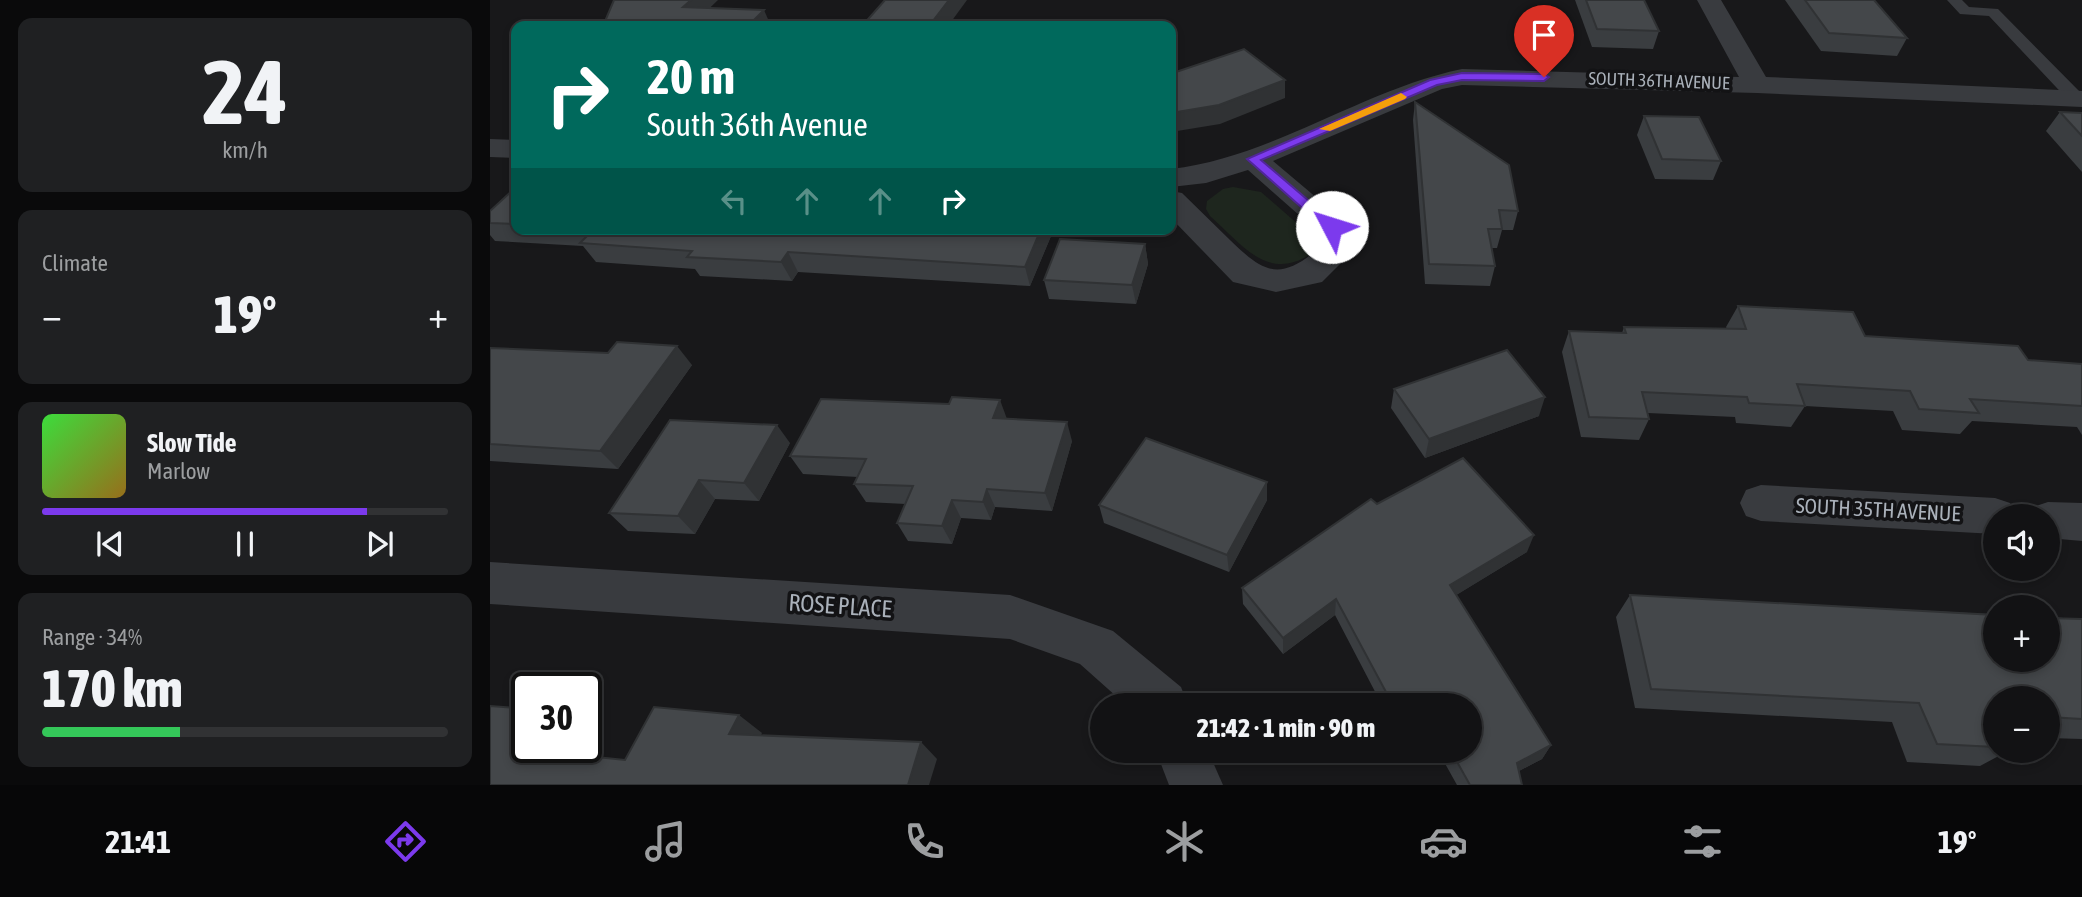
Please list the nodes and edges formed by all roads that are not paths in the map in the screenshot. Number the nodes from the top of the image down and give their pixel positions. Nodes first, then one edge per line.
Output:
1 (1709, 0) edge
2 (1954, 0) edge
3 (1757, 85) junction
4 (2080, 99) edge
5 (490, 148) edge
6 (511, 149) edge
7 (1253, 159) junction
8 (1176, 177) edge
9 (1176, 205) edge
10 (1761, 503) dead end
11 (1983, 515) edge
12 (2060, 521) edge
13 (2082, 522) edge
14 (490, 583) edge
15 (1151, 693) edge
16 (1187, 763) edge
17 (1196, 785) edge

1 - 3 street
2 - 4 lane
3 - 4 street, SOUTH 36TH AVENUE
3 - 7 street, SOUTH 36TH AVENUE
5 - 6 street
7 - 8 street, SOUTH 36TH AVENUE
7 - 9 street
10 - 11 street, SOUTH 35TH AVENUE
12 - 13 street
14 - 15 street, ROSE PLACE
16 - 17 street

